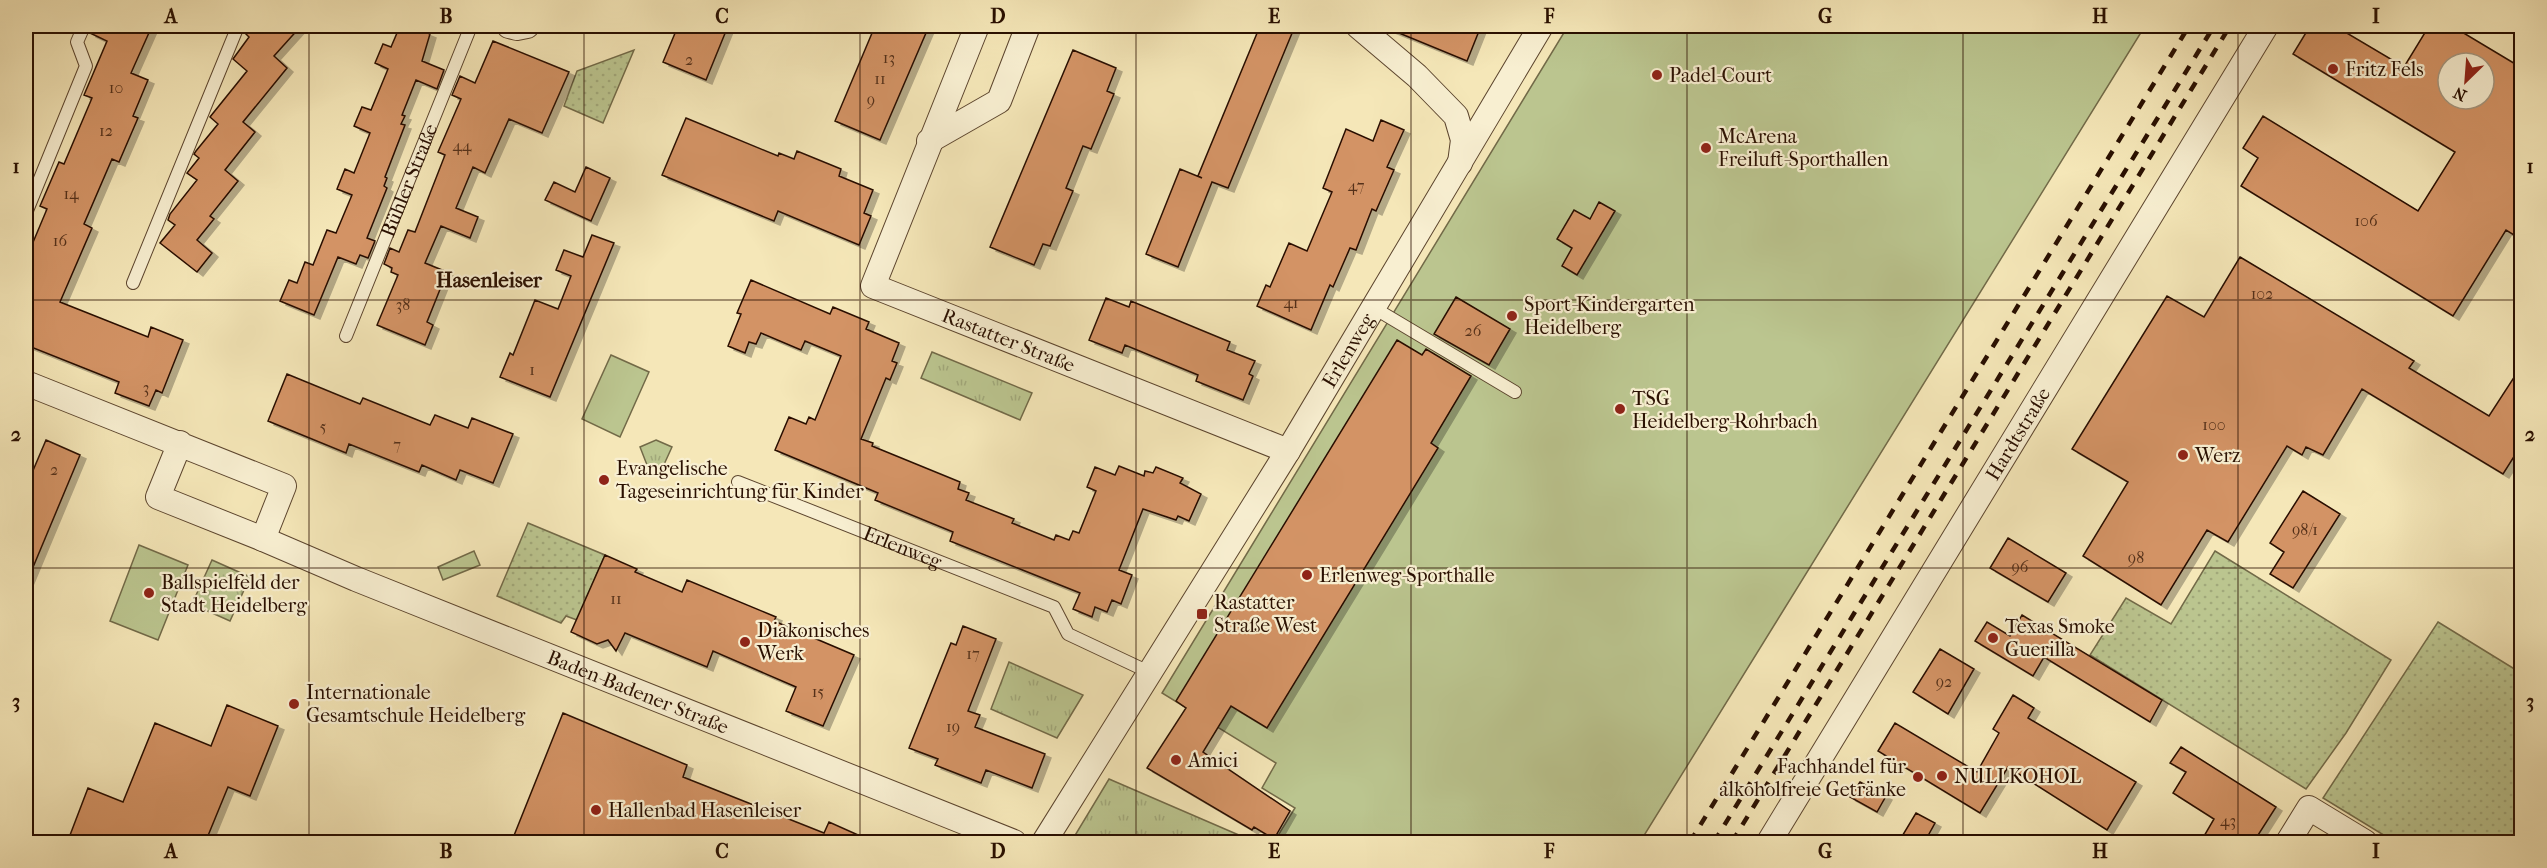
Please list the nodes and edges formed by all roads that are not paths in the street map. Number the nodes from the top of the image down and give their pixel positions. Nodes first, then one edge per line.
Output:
1 (84, 26) edge
2 (238, 26) edge
3 (471, 26) edge
4 (509, 26) edge
5 (527, 26) edge
6 (977, 26) edge
7 (1028, 26) edge
8 (1358, 26) edge
9 (1541, 26) edge
10 (2266, 26) edge
11 (929, 141) junction
12 (1460, 165) junction
13 (26, 213) edge
14 (133, 283) dead end
15 (1374, 308) junction
16 (346, 336) dead end
17 (26, 383) edge
18 (1515, 392) dead end
19 (180, 443) junction
20 (1288, 452) junction
21 (738, 482) dead end
22 (264, 538) junction
23 (1151, 673) junction
24 (1014, 843) edge
25 (1044, 843) edge
26 (1769, 843) edge
27 (2288, 843) edge
28 (2365, 843) edge

1 - 13 lane
2 - 14 lane
3 - 16 lane, Bühler Straße
4 - 5 street
6 - 11 street, Rastatter Straße
7 - 11 street
8 - 12 street
9 - 12 street, Erlenweg
10 - 26 street, Hardtstraße
11 - 20 street, Rastatter Straße
12 - 15 street, Erlenweg
15 - 18 lane
15 - 20 street, Erlenweg
17 - 19 street
19 - 22 street
19 - 22 street, Baden-Badener Straße
20 - 23 street, Erlenweg
21 - 23 lane, Erlenweg
22 - 24 street, Baden-Badener Straße
23 - 25 street, Erlenweg
27 - 28 street

